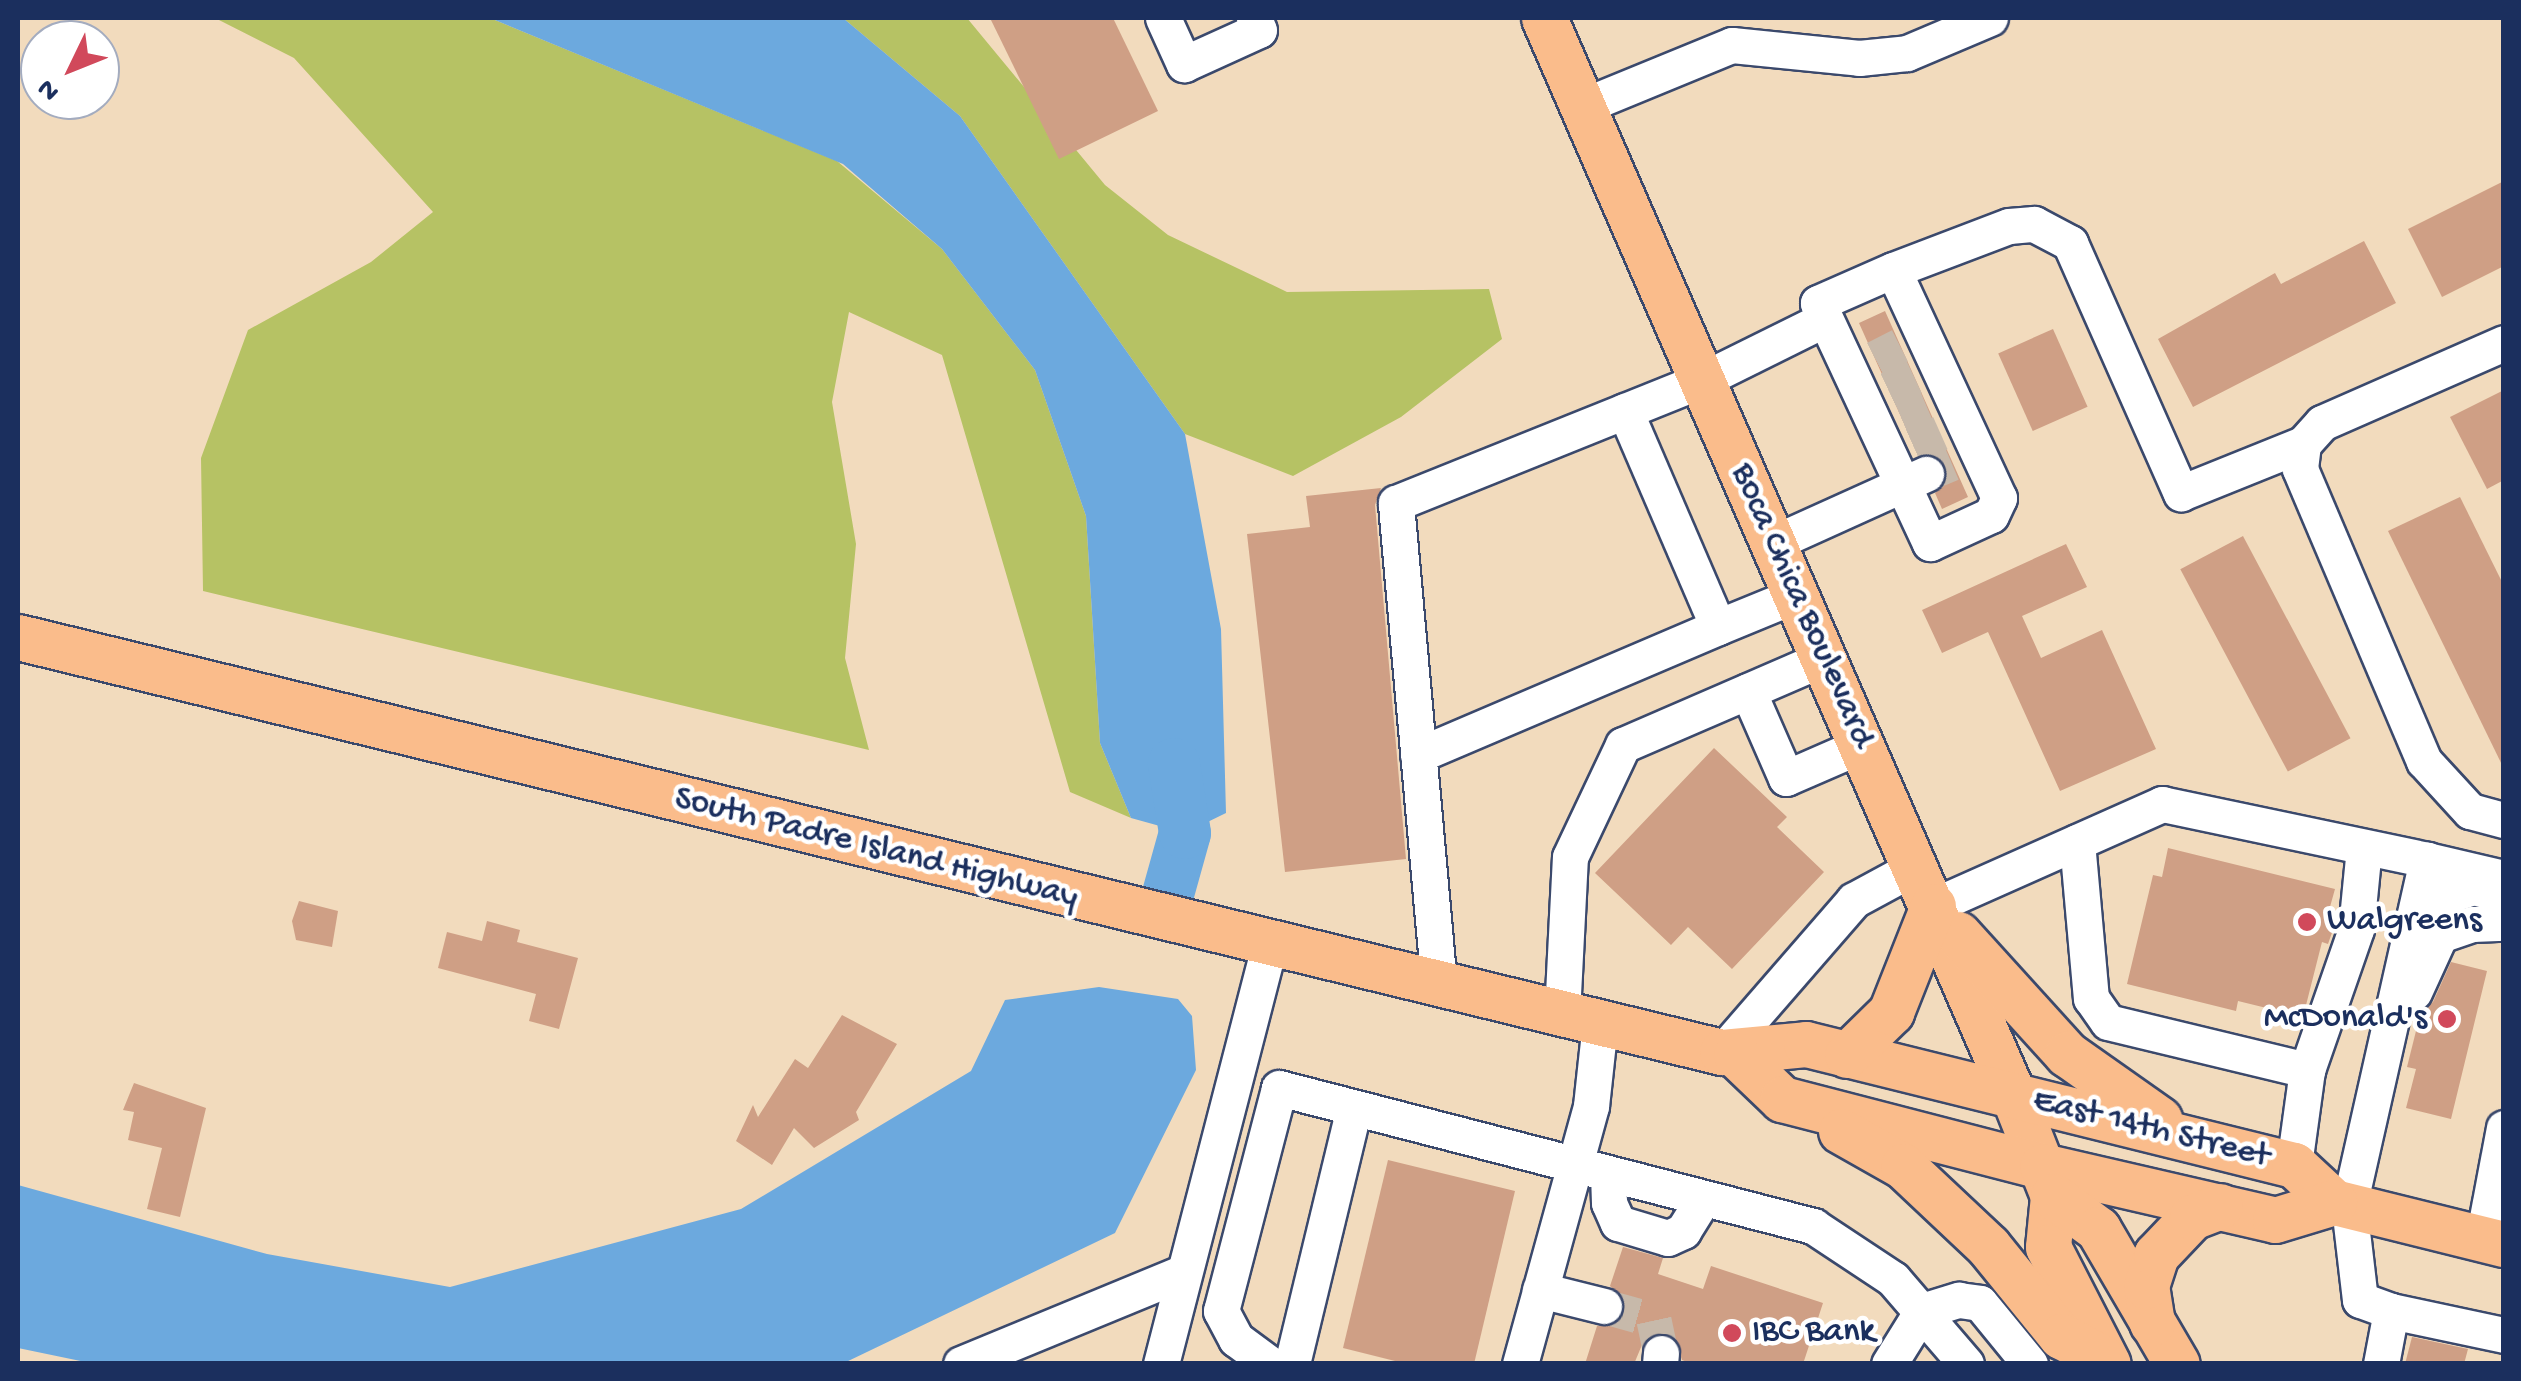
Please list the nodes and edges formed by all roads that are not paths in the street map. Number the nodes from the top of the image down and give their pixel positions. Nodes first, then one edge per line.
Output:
1 (1163, 18) edge
2 (1254, 18) edge
3 (1544, 18) edge
4 (1990, 18) edge
5 (1583, 106) junction
6 (1893, 270) junction
7 (1826, 320) junction
8 (2504, 343) edge
9 (1702, 380) junction
10 (1625, 411) junction
11 (1914, 411) junction
12 (2303, 444) junction
13 (1773, 542) junction
14 (1796, 594) junction
15 (1718, 627) junction
16 (18, 637) edge
17 (1824, 658) junction
18 (1748, 691) junction
19 (1862, 745) junction
20 (1418, 755) junction
21 (2504, 820) edge
22 (2077, 842) junction
23 (2364, 847) junction
24 (2427, 860) junction
25 (2504, 878) edge
26 (1924, 887) junction
27 (2504, 896) edge
28 (2504, 924) edge
29 (1269, 946) junction
30 (2420, 971) junction
31 (1439, 986) junction
32 (1581, 1019) junction
33 (1729, 1054) junction
34 (1847, 1055) junction
35 (2307, 1070) junction
36 (2377, 1084) junction
37 (2014, 1097) junction
38 (1782, 1099) junction
39 (1354, 1108) junction
40 (2504, 1128) edge
41 (1220, 1130) junction
42 (2192, 1140) junction
43 (1265, 1142) junction
44 (2294, 1164) junction
45 (1592, 1169) junction
46 (2047, 1181) junction
47 (2341, 1204) junction
48 (2220, 1206) junction
49 (2493, 1241) edge
50 (1179, 1286) junction
51 (1540, 1290) junction
52 (1604, 1306) tunnel mouth
53 (1222, 1311) junction
54 (1922, 1311) junction
55 (2392, 1311) junction
56 (2499, 1338) edge
57 (2165, 1347) edge
58 (2107, 1361) edge
59 (2389, 1361) edge
60 (961, 1364) edge
61 (1161, 1364) edge
62 (1270, 1364) edge
63 (1292, 1364) edge
64 (1520, 1364) edge
65 (1889, 1364) edge
66 (1966, 1364) edge
67 (2030, 1364) edge

1 - 2 street
3 - 5 main road, Boca Chica Boulevard
4 - 5 street
5 - 9 main road, Boca Chica Boulevard
6 - 7 street
6 - 11 street
6 - 12 street
7 - 9 street
7 - 11 street
8 - 12 street
9 - 10 street
9 - 13 main road, Boca Chica Boulevard
10 - 15 street
10 - 20 street
11 - 13 street
12 - 21 street
13 - 14 main road, Boca Chica Boulevard
14 - 15 street
14 - 17 main road, Boca Chica Boulevard
15 - 20 street
16 - 29 main road, South Padre Island Highway
17 - 18 street
17 - 19 main road, Boca Chica Boulevard
18 - 19 street
18 - 32 street
19 - 26 main road, Boca Chica Boulevard
20 - 31 street
22 - 23 street
22 - 26 street
22 - 35 street
23 - 24 street
23 - 35 street
24 - 25 street
24 - 36 street
26 - 33 street
26 - 34 main road
26 - 37 main road, Boca Chica Boulevard
26 - 42 main road
27 - 30 street
28 - 30 street
29 - 31 main road, South Padre Island Highway
29 - 41 street
30 - 36 street
31 - 32 main road, South Padre Island Highway
32 - 33 main road, South Padre Island Highway
32 - 45 street
33 - 34 main road, South Padre Island Highway
33 - 38 main road
34 - 37 main road, South Padre Island Highway
35 - 44 street
36 - 47 street
37 - 42 main road, East 14th Street
37 - 46 main road, Boca Chica Boulevard
38 - 46 main road
38 - 58 main road
39 - 43 street
39 - 45 street
39 - 63 street
40 - 49 street
41 - 43 street
41 - 50 street
42 - 44 main road, East 14th Street
43 - 53 street
44 - 47 main road, East 14th Street
45 - 51 street
45 - 54 street
46 - 48 main road, East 14th Street
46 - 57 main road
46 - 58 main road, Boca Chica Boulevard
47 - 48 main road, East 14th Street
47 - 49 main road
47 - 55 street
48 - 57 main road
50 - 53 street
50 - 60 street
50 - 61 street
51 - 52 street
51 - 64 street
53 - 62 street
54 - 65 street
54 - 66 street
54 - 67 street
55 - 56 street
55 - 59 street

